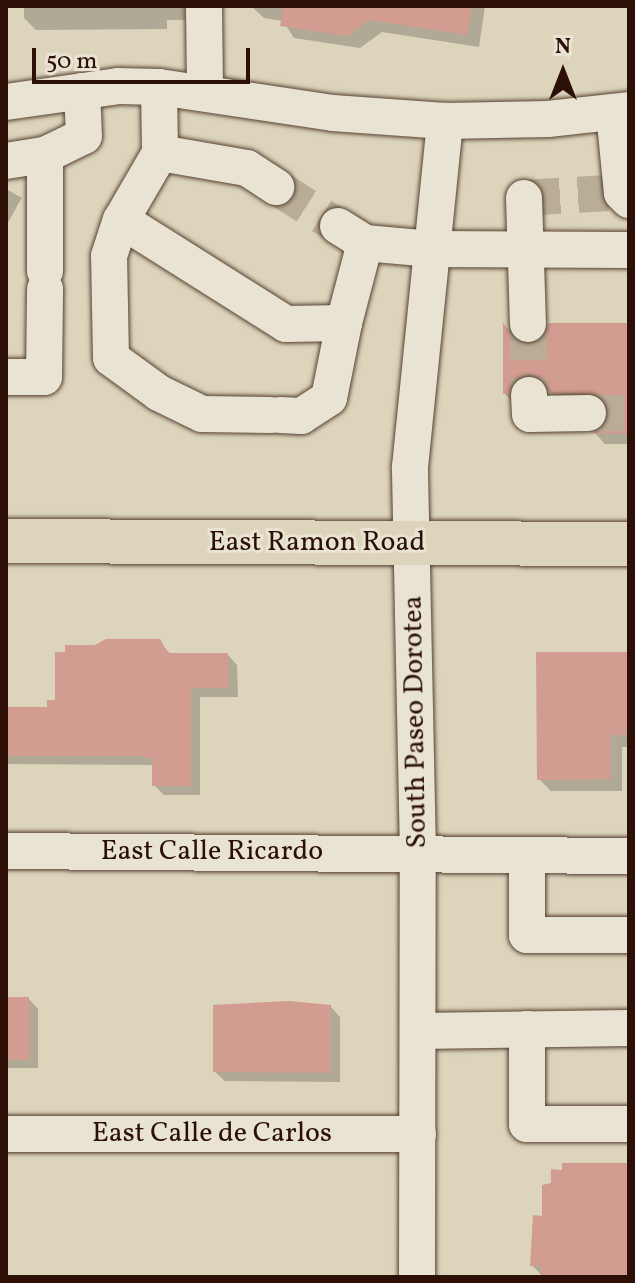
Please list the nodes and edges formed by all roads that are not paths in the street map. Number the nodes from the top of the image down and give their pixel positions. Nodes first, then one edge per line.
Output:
1 (204, 6) edge
2 (159, 87) junction
3 (205, 90) junction
4 (82, 91) junction
5 (6, 102) edge
6 (622, 111) edge
7 (445, 121) junction
8 (160, 153) junction
9 (45, 155) junction
10 (6, 161) edge
11 (262, 178) tunnel mouth
12 (620, 195) edge
13 (524, 198) dead end
14 (121, 220) junction
15 (432, 249) junction
16 (629, 250) edge
17 (526, 252) junction
18 (344, 323) junction
19 (528, 324) tunnel mouth
20 (6, 377) edge
21 (529, 395) dead end
22 (588, 413) tunnel mouth
23 (6, 541) edge
24 (413, 544) junction
25 (629, 544) edge
26 (6, 851) edge
27 (418, 853) junction
28 (527, 855) junction
29 (629, 856) edge
30 (629, 935) edge
31 (629, 1028) edge
32 (527, 1029) junction
33 (418, 1031) junction
34 (629, 1124) edge
35 (6, 1134) edge
36 (418, 1134) junction
37 (417, 1277) edge

1 - 3 street
2 - 3 street
2 - 4 street
2 - 8 street
3 - 7 street
4 - 5 street
4 - 9 street
6 - 7 street
6 - 12 street
7 - 15 street, South Paseo Dorotea
8 - 11 street
8 - 14 street
9 - 10 street
9 - 20 street
13 - 17 street
14 - 18 street
14 - 18 street
15 - 17 street
15 - 18 street
15 - 24 street, South Paseo Dorotea
16 - 17 street
17 - 19 street
21 - 22 street
23 - 24 main road, East Ramon Road
24 - 25 main road, East Ramon Road
24 - 27 street, South Paseo Dorotea
26 - 27 street, East Calle Ricardo
27 - 28 street, East Calle Ricardo
27 - 33 street, South Paseo Dorotea
28 - 29 street, East Calle Ricardo
28 - 30 street
31 - 32 street
32 - 33 street
32 - 34 street
33 - 36 street, South Paseo Dorotea
35 - 36 street, East Calle de Carlos
36 - 37 street, South Paseo Dorotea

